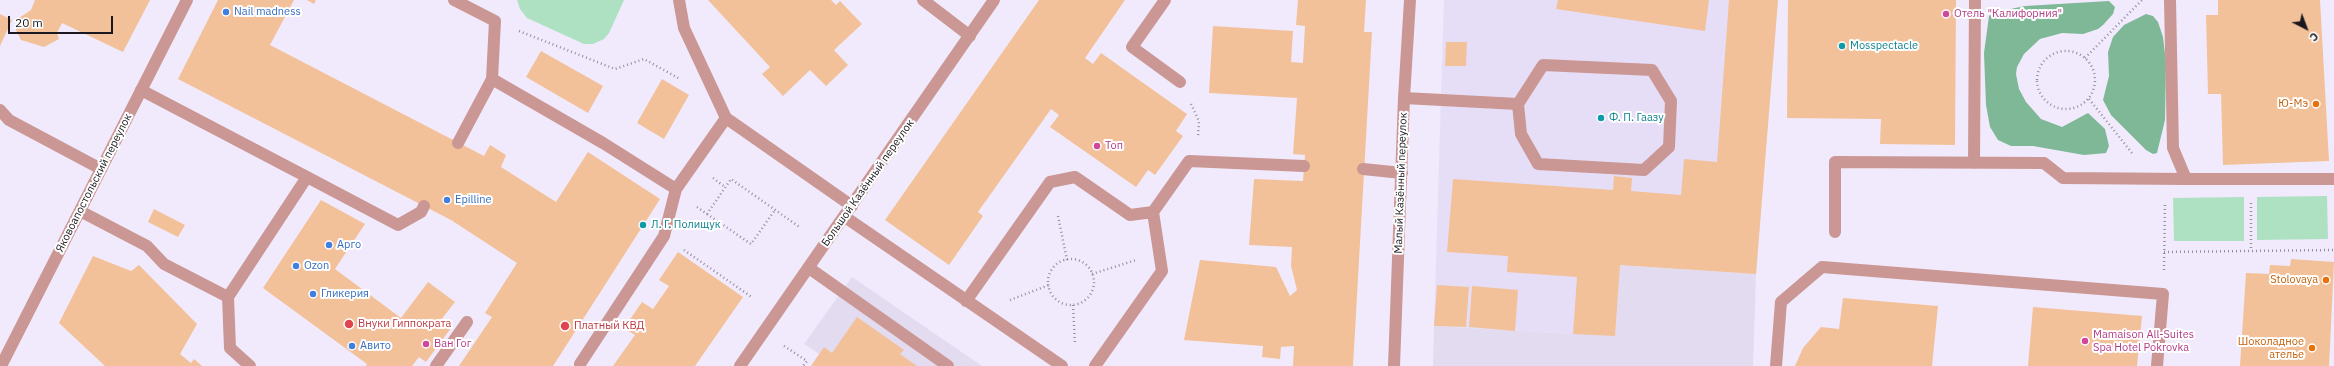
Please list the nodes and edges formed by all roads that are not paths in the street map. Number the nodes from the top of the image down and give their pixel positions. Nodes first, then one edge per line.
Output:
1 (187, 0) edge
2 (454, 0) edge
3 (678, 0) edge
4 (924, 0) edge
5 (994, 0) edge
6 (1165, 0) edge
7 (1410, 0) edge
8 (1976, 0) edge
9 (2170, 0) edge
10 (970, 36) junction
11 (492, 79) junction
12 (1180, 82) road end
13 (141, 90) junction
14 (1404, 98) junction
15 (1518, 104) junction
16 (0, 110) edge
17 (726, 118) junction
18 (458, 143) dead end
19 (1974, 163) junction
20 (1304, 166) dead end
21 (101, 169) junction
22 (1363, 169) dead end
23 (1402, 174) junction
24 (307, 177) junction
25 (2186, 179) junction
26 (2334, 179) edge
27 (675, 192) junction
28 (424, 206) dead end
29 (852, 206) junction
30 (80, 211) junction
31 (1153, 212) junction
32 (845, 217) junction
33 (1835, 232) dead end
34 (809, 268) junction
35 (228, 297) junction
36 (966, 300) junction
37 (467, 322) dead end
38 (580, 364) dead end
39 (1, 366) edge
40 (250, 366) edge
41 (436, 366) edge
42 (740, 366) edge
43 (948, 366) edge
44 (1062, 366) edge
45 (1095, 366) edge
46 (1394, 366) edge
47 (1776, 366) edge
48 (2157, 366) edge

1 - 13 street, Яковоапостольский переулок
2 - 11 street
3 - 17 street
4 - 10 street
5 - 10 street, Большой Казённый переулок
6 - 12 street
7 - 14 street, Малый Казённый переулок
8 - 19 street
9 - 25 street
10 - 29 street, Большой Казённый переулок
11 - 18 street
11 - 27 street
13 - 21 street, Яковоапостольский переулок
13 - 24 street
14 - 15 street
14 - 23 street, Малый Казённый переулок
15 - 15 street
16 - 21 street
17 - 27 street
17 - 29 street
19 - 25 street
19 - 33 street
20 - 31 street
21 - 30 street, Яковоапостольский переулок
22 - 23 street
23 - 46 street, Малый Казённый переулок
24 - 28 street
24 - 35 street
25 - 26 street
27 - 38 street
29 - 32 street, Большой Казённый переулок
30 - 35 street
30 - 39 street, Яковоапостольский переулок
31 - 36 street
31 - 45 street
32 - 34 street, Большой Казённый переулок
32 - 36 street
34 - 42 street, Большой Казённый переулок
34 - 43 street
35 - 40 street
36 - 44 street
37 - 41 street
47 - 48 street

